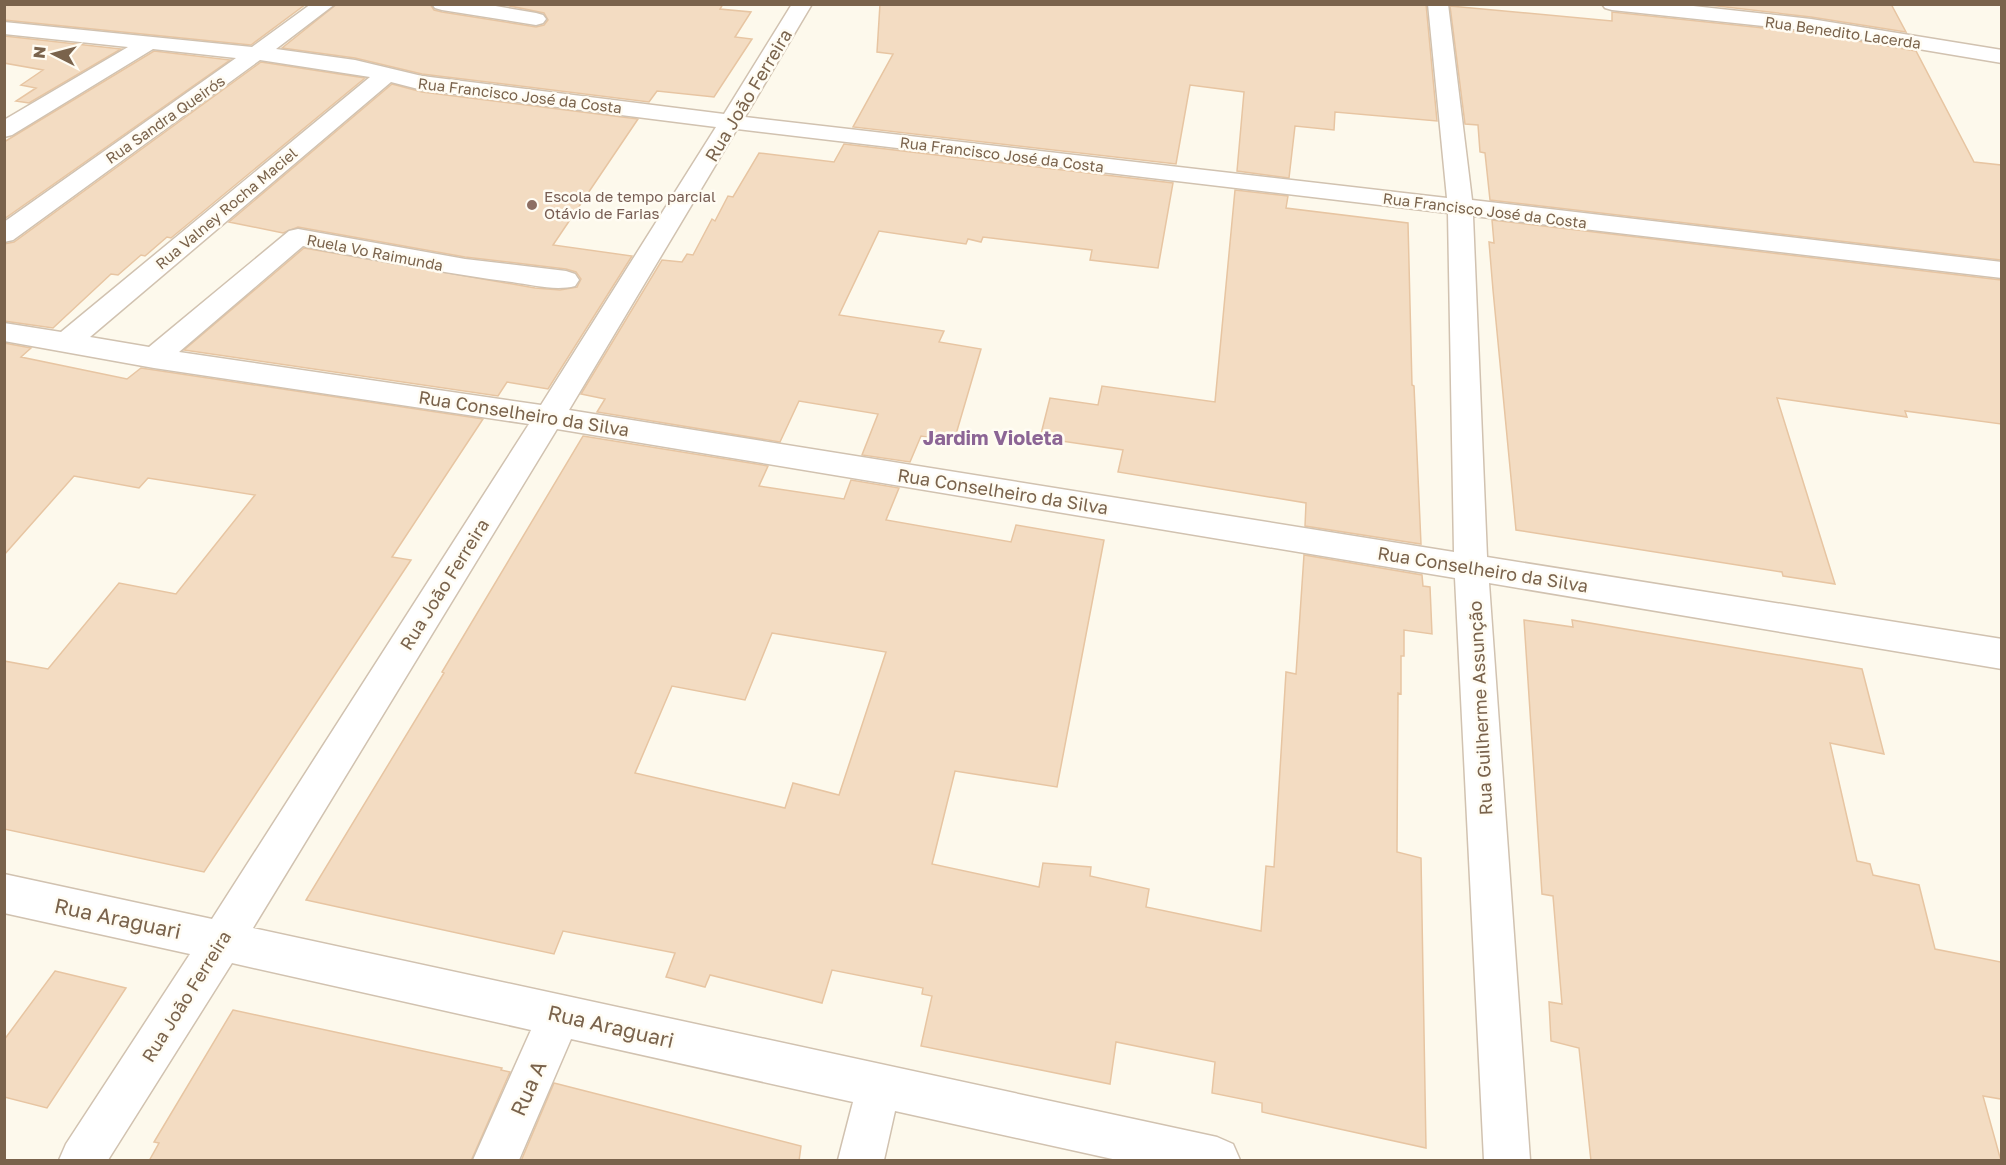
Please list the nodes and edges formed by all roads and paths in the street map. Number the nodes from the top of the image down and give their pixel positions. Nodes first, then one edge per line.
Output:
1 (325, 4) edge
2 (442, 4) edge
3 (802, 4) edge
4 (1438, 4) edge
5 (1612, 4) edge
6 (1802, 4) edge
7 (536, 19) dead end
8 (10, 23) edge
9 (1811, 25) junction
10 (149, 43) junction
11 (257, 54) junction
12 (2001, 57) edge
13 (386, 75) junction
14 (732, 122) junction
15 (4, 130) edge
16 (1460, 208) junction
17 (4, 234) edge
18 (2001, 270) edge
19 (566, 280) dead end
20 (4, 332) edge
21 (67, 342) junction
22 (154, 358) junction
23 (549, 417) junction
24 (1471, 567) junction
25 (2001, 654) edge
26 (4, 892) edge
27 (222, 941) junction
28 (560, 1015) junction
29 (879, 1086) junction
30 (82, 1161) edge
31 (496, 1161) edge
32 (861, 1161) edge
33 (1217, 1161) edge
34 (1507, 1161) edge

1 - 11 street, Rua Sandra Queirós
2 - 7 street
3 - 14 street, Rua João Ferreira
4 - 16 street, Rua Guilherme Assunção
5 - 9 street, Rua Benedito Lacerda
6 - 9 street
8 - 10 street, Rua Francisco José da Costa
9 - 12 street, Rua Benedito Lacerda
10 - 11 street, Rua Francisco José da Costa
10 - 15 street
11 - 13 street, Rua Francisco José da Costa
11 - 17 street, Rua Sandra Queirós
13 - 14 street, Rua Francisco José da Costa
13 - 21 street, Rua Valney Rocha Maciel
14 - 16 street, Rua Francisco José da Costa
14 - 23 street, Rua João Ferreira
16 - 18 street, Rua Francisco José da Costa
16 - 24 street, Rua Guilherme Assunção
19 - 22 street, Ruela Vo Raimunda
20 - 21 street, Rua Conselheiro da Silva
21 - 22 street, Rua Conselheiro da Silva
22 - 23 street, Rua Conselheiro da Silva
23 - 24 street, Rua Conselheiro da Silva
23 - 27 street, Rua João Ferreira
24 - 25 street, Rua Conselheiro da Silva
24 - 34 street, Rua Guilherme Assunção
26 - 27 street, Rua Araguari
27 - 28 street, Rua Araguari
27 - 30 street, Rua João Ferreira
28 - 29 street, Rua Araguari
28 - 31 street, Rua A
29 - 32 street
29 - 33 street, Rua Araguari

